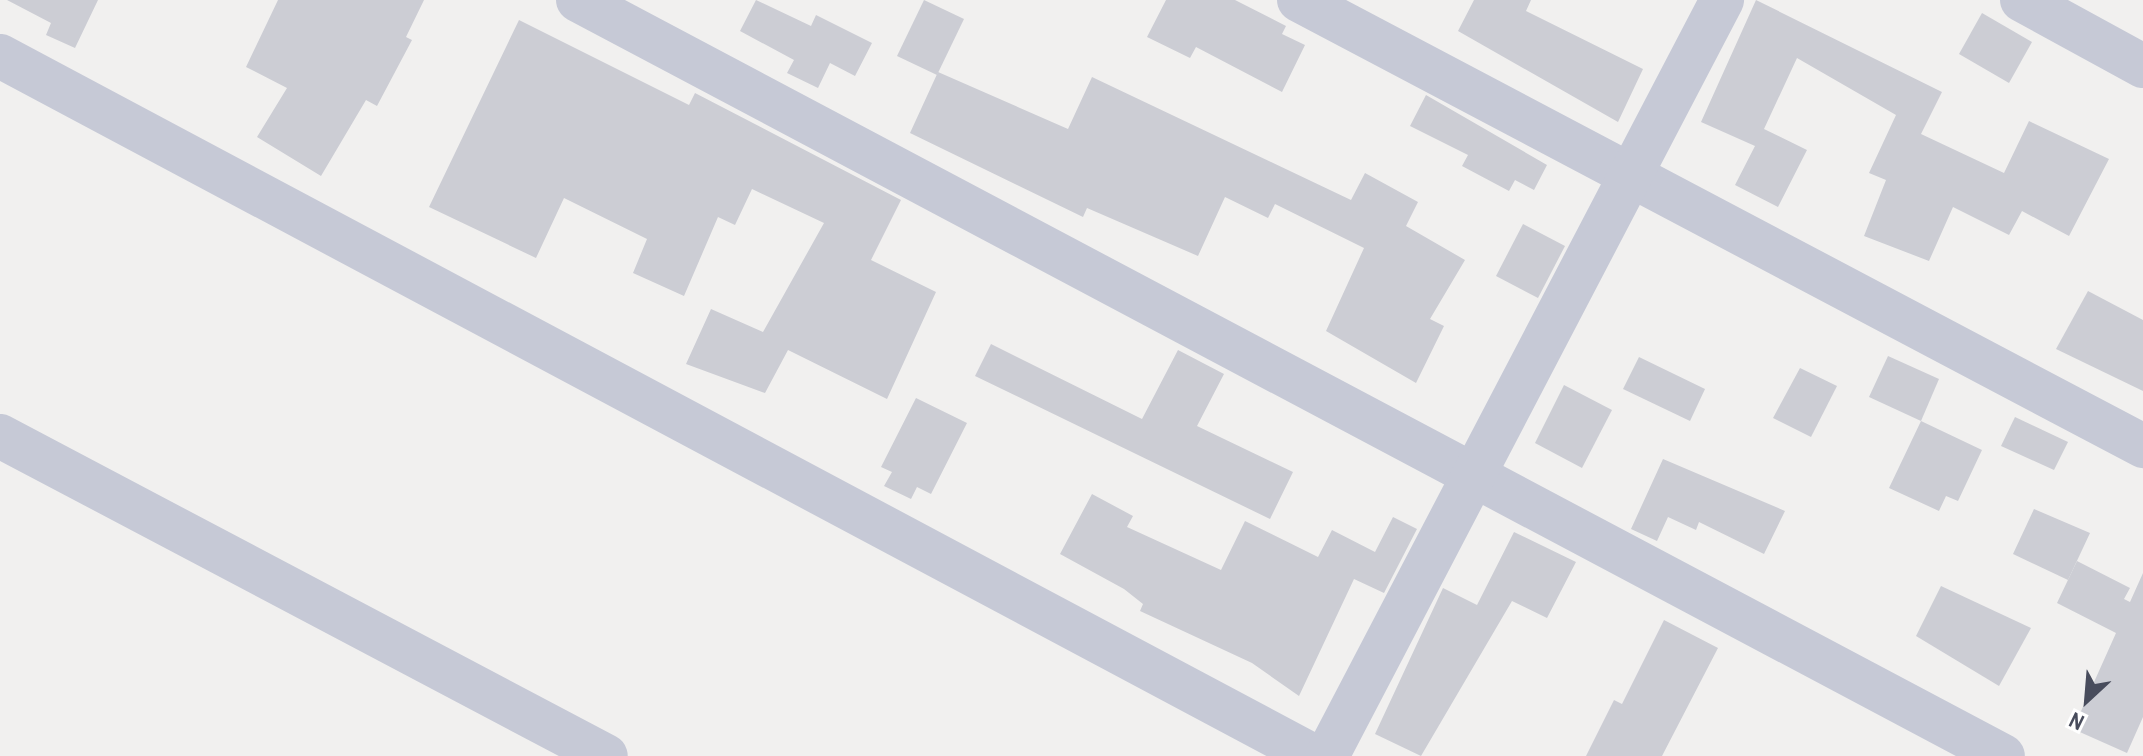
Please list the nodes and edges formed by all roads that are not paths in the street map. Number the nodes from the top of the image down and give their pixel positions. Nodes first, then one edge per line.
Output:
1 (578, 0) edge
2 (1299, 0) edge
3 (1722, 0) edge
4 (2022, 0) edge
5 (0, 56) edge
6 (2143, 66) edge
7 (1628, 174) junction
8 (0, 436) edge
9 (2143, 446) edge
10 (1473, 469) junction
11 (606, 756) edge
12 (1313, 756) edge
13 (1327, 756) edge
14 (2003, 756) edge

1 - 10 street
2 - 7 street
3 - 7 street
4 - 6 street
5 - 12 street
7 - 9 street
7 - 10 street
8 - 11 street
10 - 13 street
10 - 14 street

